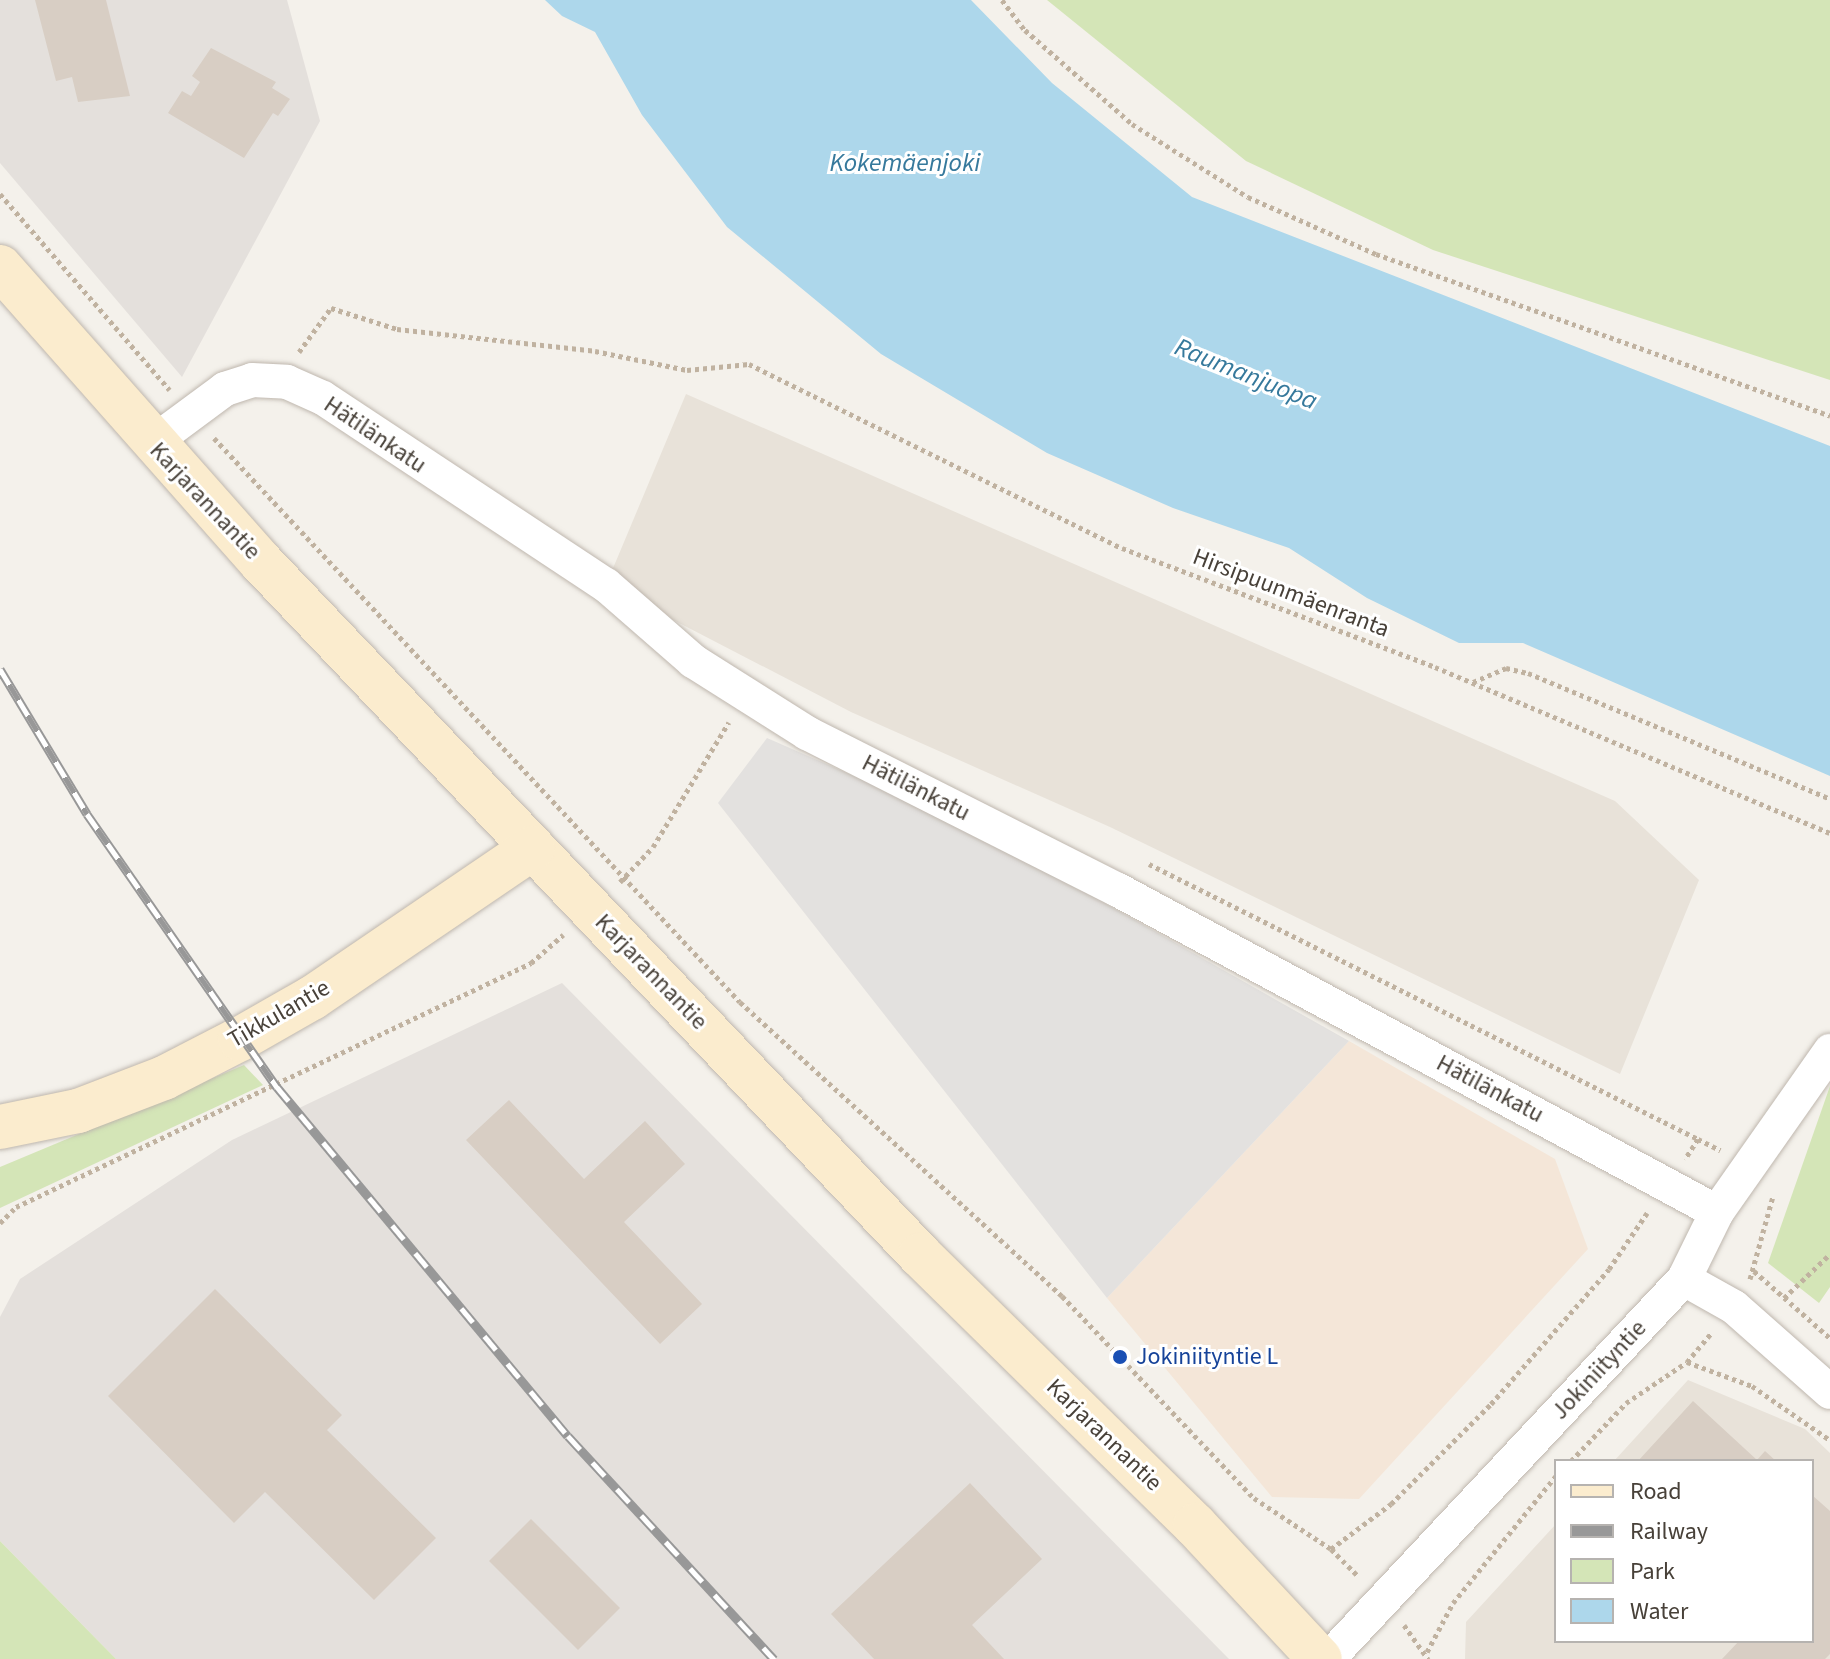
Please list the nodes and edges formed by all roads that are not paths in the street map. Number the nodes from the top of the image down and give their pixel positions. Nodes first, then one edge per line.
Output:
1 (0, 267) edge
2 (152, 443) junction
3 (533, 848) junction
4 (1830, 1051) edge
5 (0, 1127) edge
6 (1717, 1212) junction
7 (1684, 1279) junction
8 (1830, 1392) edge
9 (1320, 1659) edge
10 (1328, 1659) edge

1 - 2 main road, Karjarannantie
2 - 3 main road, Karjarannantie
2 - 6 street, Hätilänkatu
3 - 5 main road, Tikkulantie
3 - 9 main road, Karjarannantie
4 - 6 street, Jokiniityntie
6 - 7 street, Jokiniityntie
7 - 8 street
7 - 10 street, Jokiniityntie

